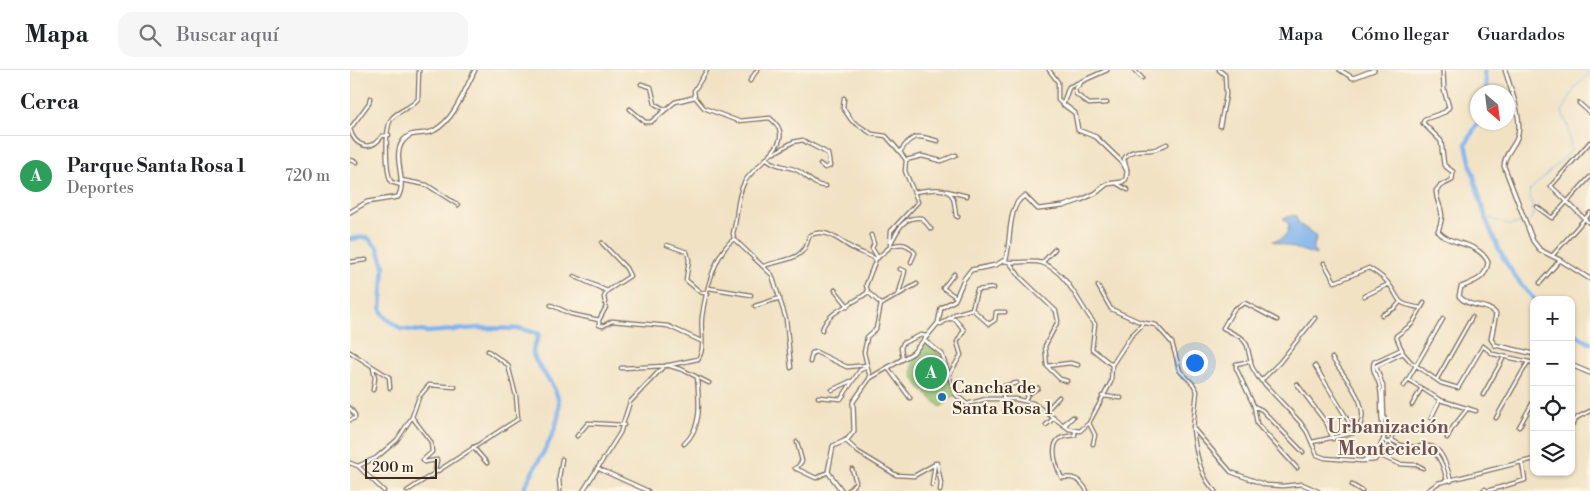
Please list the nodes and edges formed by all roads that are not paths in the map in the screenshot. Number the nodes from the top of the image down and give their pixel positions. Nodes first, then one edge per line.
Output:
1 (419, 70) edge
2 (475, 70) edge
3 (707, 70) edge
4 (757, 70) edge
5 (1049, 70) edge
6 (1107, 70) edge
7 (1134, 70) edge
8 (1219, 70) edge
9 (1340, 70) edge
10 (1374, 70) edge
11 (1443, 70) edge
12 (1505, 70) edge
13 (1142, 78) dead end
14 (1083, 79) junction
15 (750, 81) dead end
16 (640, 84) dead end
17 (695, 97) junction
18 (370, 98) dead end
19 (844, 98) dead end
20 (1107, 103) dead end
21 (1579, 103) dead end
22 (1064, 106) junction
23 (630, 109) dead end
24 (664, 110) junction
25 (1590, 113) edge
26 (1220, 126) dead end
27 (389, 135) junction
28 (938, 141) dead end
29 (1590, 142) edge
30 (1167, 144) dead end
31 (900, 152) junction
32 (773, 154) junction
33 (956, 156) dead end
34 (767, 159) junction
35 (350, 160) edge
36 (906, 160) junction
37 (357, 162) dead end
38 (820, 164) dead end
39 (1127, 172) junction
40 (1590, 176) edge
41 (401, 180) junction
42 (1115, 182) junction
43 (401, 185) junction
44 (826, 186) dead end
45 (1128, 190) dead end
46 (944, 191) junction
47 (913, 192) junction
48 (967, 196) dead end
49 (1567, 203) junction
50 (458, 205) dead end
51 (1537, 207) dead end
52 (350, 212) edge
53 (1590, 213) edge
54 (958, 217) dead end
55 (1585, 219) junction
56 (1590, 224) edge
57 (932, 229) dead end
58 (871, 235) dead end
59 (734, 240) junction
60 (602, 243) dead end
61 (666, 245) dead end
62 (891, 245) junction
63 (1054, 249) dead end
64 (1552, 256) junction
65 (877, 258) junction
66 (366, 260) dead end
67 (1560, 260) junction
68 (1004, 261) junction
69 (350, 262) edge
70 (911, 262) dead end
71 (1042, 263) junction
72 (1324, 263) dead end
73 (1010, 264) junction
74 (764, 266) junction
75 (900, 269) dead end
76 (954, 274) dead end
77 (574, 276) dead end
78 (1590, 279) edge
79 (1540, 283) dead end
80 (917, 284) dead end
81 (1389, 284) junction
82 (1098, 286) dead end
83 (709, 288) junction
84 (994, 288) dead end
85 (835, 290) dead end
86 (607, 291) junction
87 (868, 292) junction
88 (899, 293) junction
89 (708, 294) junction
90 (751, 295) dead end
91 (1364, 296) dead end
92 (956, 297) junction
93 (780, 298) junction
94 (1400, 302) junction
95 (1424, 303) dead end
96 (552, 304) dead end
97 (882, 304) junction
98 (755, 306) dead end
99 (848, 306) junction
100 (1421, 308) junction
101 (972, 309) junction
102 (1005, 312) dead end
103 (1382, 315) dead end
104 (1472, 317) dead end
105 (1315, 318) dead end
106 (1443, 319) dead end
107 (599, 320) junction
108 (947, 320) junction
109 (1277, 320) dead end
110 (938, 323) junction
111 (1144, 323) junction
112 (822, 330) dead end
113 (927, 336) junction
114 (924, 340) junction
115 (702, 341) junction
116 (1402, 349) junction
117 (488, 351) dead end
118 (350, 352) edge
119 (1403, 353) junction
120 (1530, 353) edge
121 (1504, 356) junction
122 (1332, 358) dead end
123 (903, 360) junction
124 (1251, 361) junction
125 (810, 362) dead end
126 (1528, 362) joint
127 (666, 365) junction
128 (1078, 365) dead end
129 (1112, 365) junction
130 (867, 366) junction
131 (1046, 366) junction
132 (1315, 366) dead end
133 (1416, 366) junction
134 (887, 367) junction
135 (1575, 367) edge
136 (374, 368) junction
137 (621, 368) dead end
138 (791, 368) dead end
139 (1590, 373) edge
140 (949, 375) junction
141 (696, 377) junction
142 (870, 378) junction
143 (854, 379) junction
144 (1436, 379) junction
145 (1408, 380) junction
146 (1067, 381) dead end
147 (1261, 381) junction
148 (709, 383) dead end
149 (1017, 384) dead end
150 (1296, 384) dead end
151 (1404, 386) dead end
152 (455, 387) dead end
153 (390, 388) dead end
154 (1038, 388) dead end
155 (1420, 389) junction
156 (373, 390) dead end
157 (832, 390) dead end
158 (1102, 396) junction
159 (1482, 396) dead end
160 (818, 397) dead end
161 (1059, 397) dead end
162 (910, 398) dead end
163 (1121, 398) dead end
164 (1004, 399) junction
165 (1440, 400) junction
166 (1026, 401) junction
167 (1412, 405) dead end
168 (1254, 406) junction
169 (1530, 407) edge
170 (350, 408) edge
171 (1468, 408) junction
172 (1046, 411) junction
173 (1476, 411) dead end
174 (1590, 411) edge
175 (412, 417) junction
176 (1056, 417) junction
177 (1431, 418) dead end
178 (1496, 418) dead end
179 (350, 420) edge
180 (1575, 421) edge
181 (1089, 423) junction
182 (624, 425) junction
183 (1046, 425) dead end
184 (1518, 427) dead end
185 (1193, 428) junction
186 (1075, 431) junction
187 (1353, 433) junction
188 (577, 436) dead end
189 (1385, 436) junction
190 (1447, 438) dead end
191 (1334, 439) junction
192 (845, 440) junction
193 (797, 442) dead end
194 (1312, 442) junction
195 (1390, 442) junction
196 (684, 444) dead end
197 (1093, 444) dead end
198 (473, 447) junction
199 (1303, 452) dead end
200 (1378, 454) junction
201 (562, 459) dead end
202 (1530, 460) edge
203 (487, 463) dead end
204 (936, 463) junction
205 (1522, 463) junction
206 (350, 464) edge
207 (358, 466) junction
208 (597, 468) junction
209 (1297, 468) dead end
210 (1423, 468) dead end
211 (852, 469) dead end
212 (435, 471) junction
213 (828, 472) junction
214 (1449, 481) junction
215 (932, 485) dead end
216 (1352, 485) dead end
217 (384, 491) edge
218 (407, 491) edge
219 (560, 491) edge
220 (583, 491) edge
221 (648, 491) edge
222 (842, 491) edge
223 (848, 491) edge
224 (940, 491) edge
225 (1087, 491) edge
226 (1215, 491) edge
227 (1318, 491) edge
228 (1362, 491) edge
229 (1426, 491) edge
230 (1482, 491) edge
231 (1487, 491) edge

1 - 27 street
2 - 41 street
3 - 17 street
4 - 15 street
5 - 22 street
6 - 14 street
7 - 13 street
8 - 26 street
9 - 10 street
11 - 120 street
12 - 64 street
14 - 20 street
14 - 22 street
16 - 24 street
17 - 24 street
17 - 32 street
18 - 27 street
19 - 31 street
21 - 25 street
22 - 39 street
23 - 24 street
27 - 43 street
28 - 31 street
29 - 49 street
30 - 39 street
31 - 36 street
32 - 34 street
32 - 38 street
33 - 36 street
34 - 44 street
34 - 59 street
35 - 37 street
36 - 47 street
39 - 42 street
40 - 49 street
41 - 43 street
41 - 50 street
42 - 45 street
42 - 68 street
43 - 52 street
46 - 47 street
46 - 48 street
46 - 54 street
47 - 62 street
49 - 51 street
49 - 55 street
53 - 55 street
55 - 56 street
55 - 64 street
57 - 62 street
58 - 65 street
59 - 74 street
59 - 83 street
60 - 86 street
61 - 89 street
62 - 65 street
62 - 70 street
63 - 71 street
64 - 67 street
65 - 74 street
65 - 87 street
66 - 69 street
67 - 78 street
67 - 79 street
68 - 73 street
68 - 92 street
71 - 73 street
71 - 129 street
72 - 81 street
73 - 131 street
74 - 93 street
75 - 88 street
76 - 92 street
77 - 86 street
80 - 88 street
81 - 91 street
81 - 94 street
82 - 111 street
83 - 89 street
83 - 90 street
84 - 101 street
85 - 99 street
86 - 107 street
87 - 97 street
87 - 99 street
88 - 97 street
89 - 115 street
92 - 110 street
93 - 98 street
93 - 138 street
94 - 100 street
94 - 103 street
95 - 100 street
96 - 107 street
97 - 130 street
99 - 112 street
100 - 116 street
101 - 102 street
101 - 108 street
104 - 144 street
105 - 147 street
106 - 133 street
107 - 115 street
108 - 110 street
108 - 140 street
109 - 124 street
110 - 113 street
111 - 129 street
111 - 185 street
113 - 114 street
113 - 123 street
114 - 123 street
114 - 140 street
115 - 127 street
116 - 119 street
116 - 189 street
117 - 198 street
118 - 136 street
119 - 133 street
119 - 189 street
121 - 126 street
121 - 144 street
121 - 159 street
122 - 187 street
123 - 134 street
124 - 147 street
124 - 168 street
125 - 130 street
126 - 178 street
127 - 137 street
127 - 141 street
127 - 182 street
128 - 131 street
129 - 158 street
130 - 142 street
130 - 143 street
131 - 146 street
132 - 187 street
133 - 144 street
133 - 145 street
134 - 142 street
134 - 162 street
135 - 139 street
136 - 153 street
136 - 156 street
140 - 164 street
141 - 148 street
141 - 196 street
142 - 192 street
143 - 157 street
143 - 160 street
145 - 151 street
145 - 155 street
147 - 194 street
149 - 164 street
150 - 191 street
152 - 175 street
154 - 166 street
155 - 165 street
155 - 167 street
158 - 163 street
158 - 181 street
161 - 172 street
164 - 166 street
165 - 171 street
165 - 177 street
166 - 172 street
168 - 199 street
168 - 209 street
169 - 184 street
170 - 179 street
171 - 173 street
171 - 190 street
172 - 176 street
174 - 180 street
175 - 207 street
175 - 212 street
176 - 183 street
176 - 186 street
181 - 186 street
181 - 197 street
182 - 188 street
182 - 208 street
185 - 226 street
185 - 227 street
186 - 225 street
187 - 191 street
189 - 195 street
189 - 195 street
189 - 200 street
191 - 194 street
192 - 204 street
192 - 213 street
193 - 213 street
194 - 200 street
195 - 200 street
195 - 214 street
195 - 214 street
198 - 203 street
198 - 212 street
200 - 210 street
201 - 219 street
202 - 205 street
204 - 215 street
204 - 224 street
205 - 214 street
205 - 231 street
206 - 207 street
207 - 217 street
208 - 220 street
208 - 221 street
211 - 223 street
212 - 218 street
213 - 222 street
214 - 229 street
216 - 228 street
230 - 231 street

